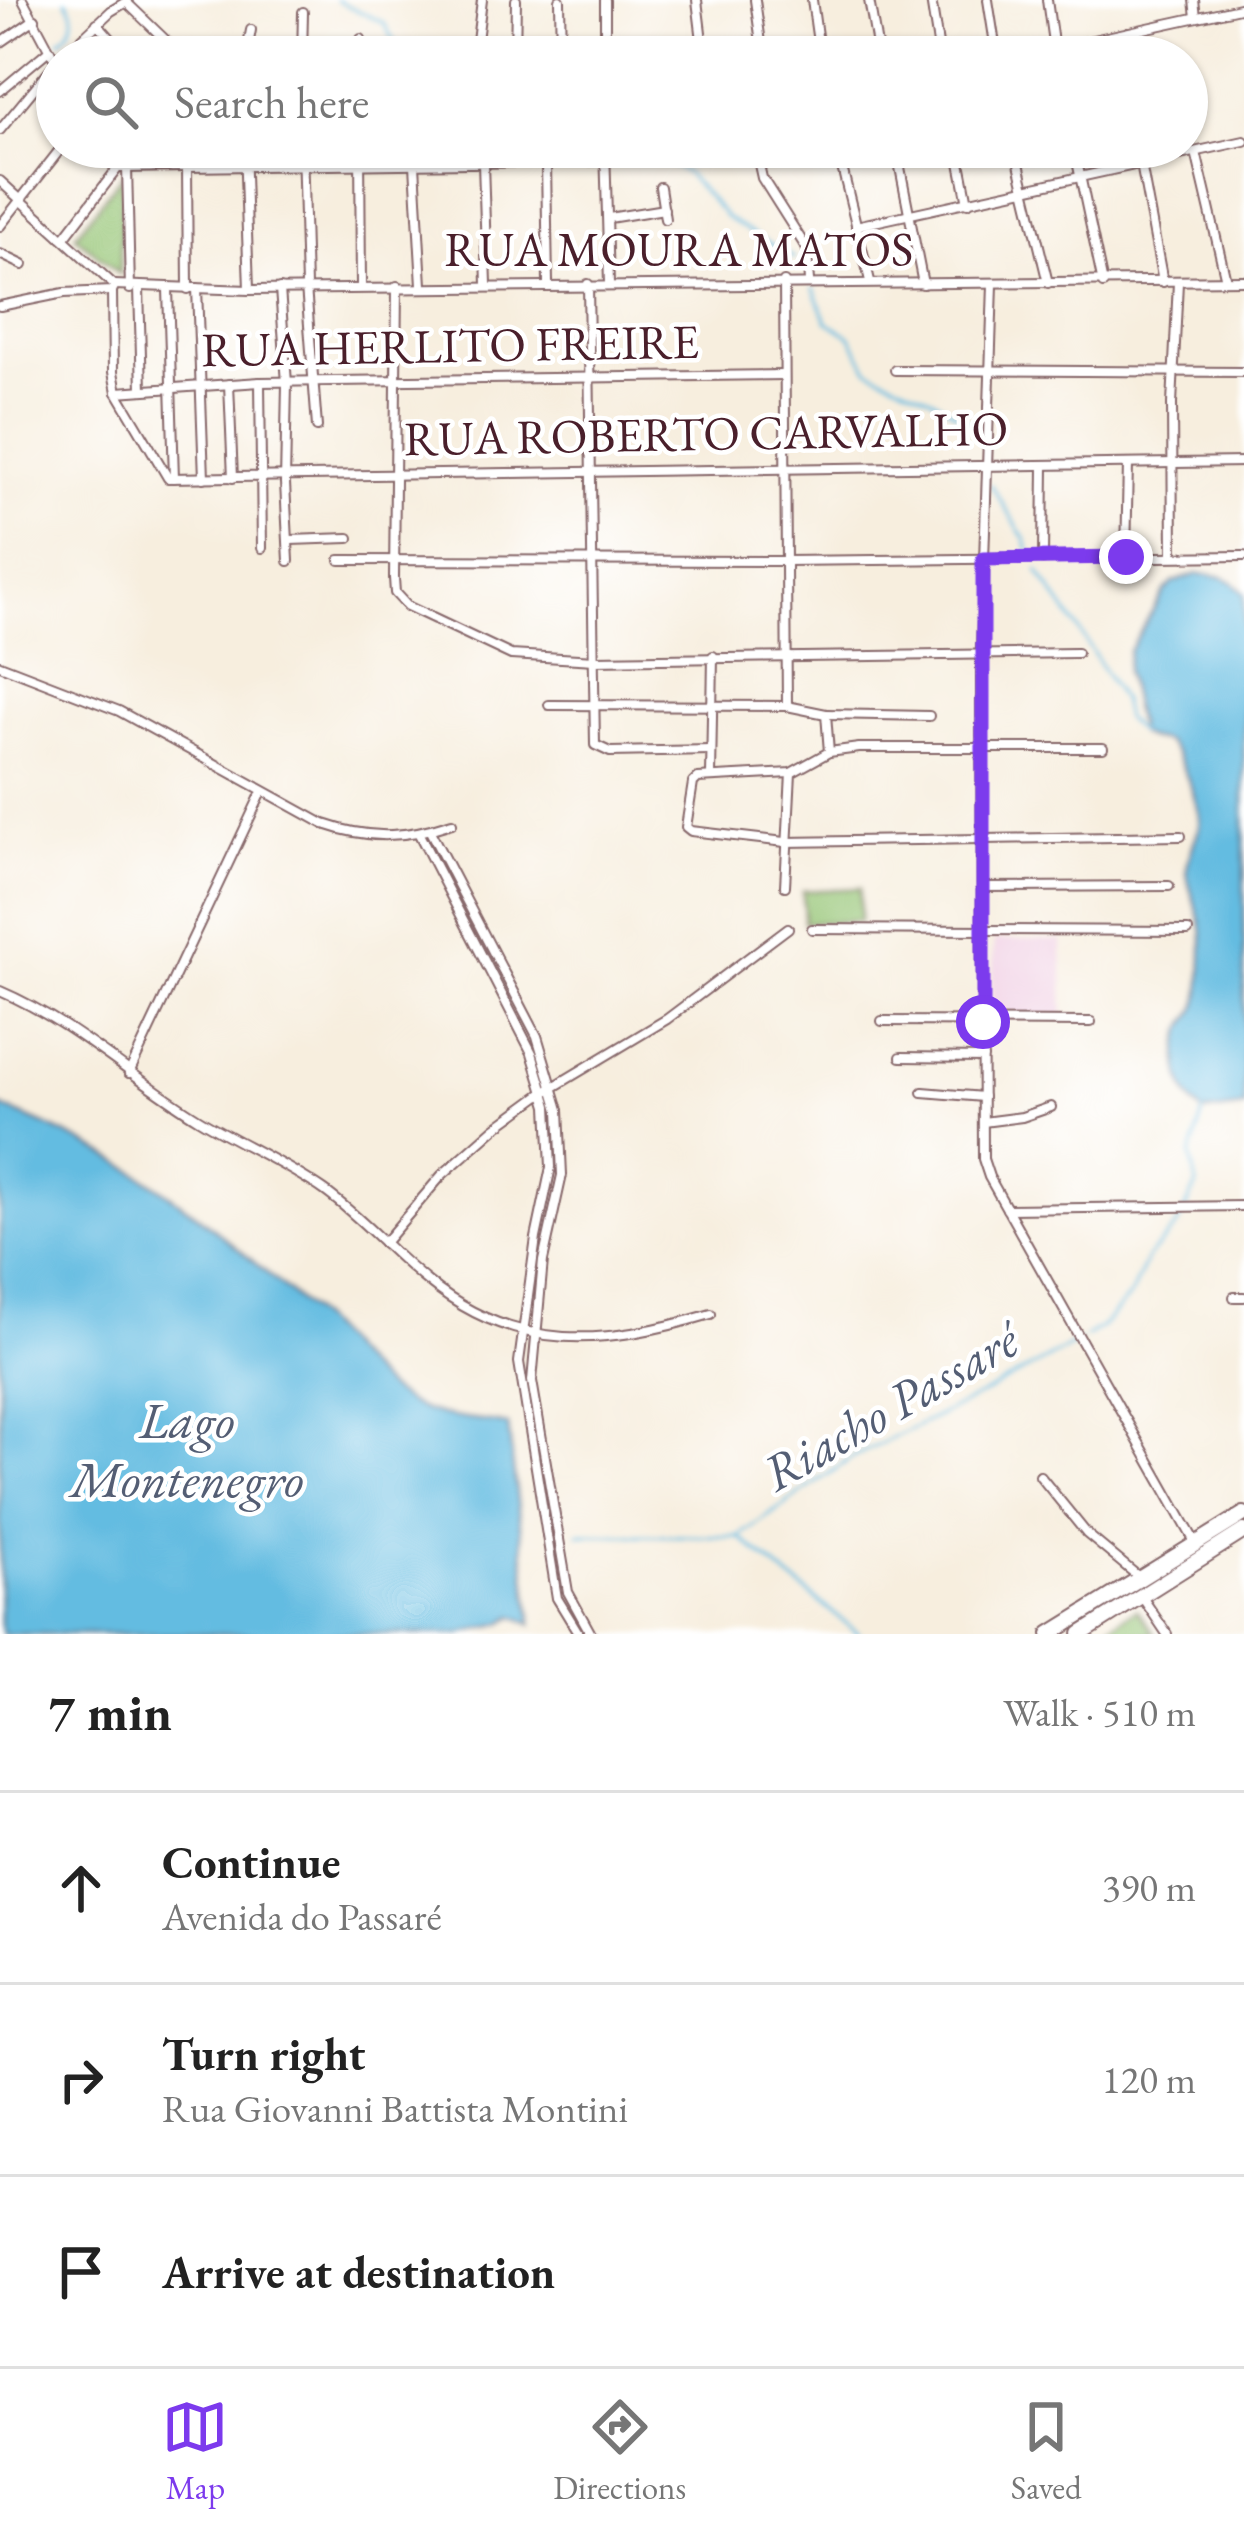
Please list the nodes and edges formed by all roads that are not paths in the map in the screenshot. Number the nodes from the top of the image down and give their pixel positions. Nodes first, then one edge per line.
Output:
1 (23, 0) edge
2 (482, 0) edge
3 (516, 0) edge
4 (560, 0) edge
5 (605, 0) edge
6 (697, 0) edge
7 (755, 0) edge
8 (812, 0) edge
9 (869, 0) edge
10 (931, 0) edge
11 (988, 0) edge
12 (1047, 0) edge
13 (1194, 0) edge
14 (1244, 7) edge
15 (303, 13) dead end
16 (1196, 17) junction
17 (35, 19) junction
18 (97, 23) junction
19 (250, 30) dead end
20 (43, 36) edge
21 (84, 36) edge
22 (108, 36) edge
23 (163, 36) edge
24 (249, 36) edge
25 (302, 36) edge
26 (478, 36) edge
27 (515, 36) edge
28 (561, 36) edge
29 (605, 36) edge
30 (701, 36) edge
31 (761, 36) edge
32 (817, 36) edge
33 (875, 36) edge
34 (937, 36) edge
35 (994, 36) edge
36 (1052, 36) edge
37 (1119, 36) edge
38 (0, 44) edge
39 (36, 61) edge
40 (36, 88) edge
41 (0, 91) edge
42 (0, 130) edge
43 (1244, 141) edge
44 (1208, 149) edge
45 (46, 168) edge
46 (123, 168) joint
47 (188, 168) edge
48 (244, 168) edge
49 (302, 168) edge
50 (360, 168) edge
51 (415, 168) edge
52 (486, 168) edge
53 (546, 168) edge
54 (605, 168) edge
55 (760, 168) edge
56 (842, 168) edge
57 (900, 168) edge
58 (961, 168) edge
59 (1020, 168) edge
60 (1078, 168) edge
61 (1124, 168) edge
62 (1142, 168) edge
63 (1200, 168) edge
64 (1080, 178) junction
65 (0, 181) edge
66 (660, 187) dead end
67 (1024, 189) junction
68 (21, 200) junction
69 (968, 203) junction
70 (910, 214) junction
71 (609, 218) junction
72 (0, 226) edge
73 (856, 226) junction
74 (64, 238) junction
75 (0, 254) edge
76 (23, 265) dead end
77 (1226, 280) junction
78 (1244, 280) edge
79 (784, 281) junction
80 (808, 281) junction
81 (869, 281) junction
82 (1178, 282) junction
83 (1163, 283) junction
84 (487, 284) junction
85 (548, 284) junction
86 (588, 284) junction
87 (610, 284) junction
88 (923, 284) junction
89 (993, 284) junction
90 (1048, 284) junction
91 (1103, 284) junction
92 (422, 285) junction
93 (361, 286) junction
94 (397, 286) junction
95 (306, 287) junction
96 (113, 288) junction
97 (135, 289) junction
98 (168, 289) junction
99 (192, 289) junction
100 (280, 289) junction
101 (249, 290) junction
102 (0, 306) edge
103 (896, 370) dead end
104 (989, 370) junction
105 (1174, 372) junction
106 (1244, 372) edge
107 (784, 375) junction
108 (590, 376) junction
109 (396, 380) junction
110 (316, 381) junction
111 (260, 382) junction
112 (287, 382) junction
113 (229, 384) junction
114 (200, 385) junction
115 (171, 387) junction
116 (142, 389) junction
117 (117, 392) junction
118 (317, 427) dead end
119 (1244, 462) edge
120 (1128, 464) junction
121 (1044, 465) junction
122 (1173, 465) junction
123 (984, 468) junction
124 (591, 470) junction
125 (788, 471) junction
126 (397, 472) junction
127 (288, 477) junction
128 (171, 478) junction
129 (204, 478) junction
130 (233, 478) junction
131 (261, 478) junction
132 (349, 538) dead end
133 (290, 540) junction
134 (262, 548) dead end
135 (1173, 556) junction
136 (1244, 556) edge
137 (1126, 557) junction
138 (983, 559) junction
139 (340, 560) dead end
140 (1043, 560) junction
141 (290, 561) dead end
142 (785, 561) junction
143 (394, 562) junction
144 (593, 562) junction
145 (981, 652) junction
146 (1077, 653) dead end
147 (784, 655) junction
148 (713, 656) junction
149 (595, 660) junction
150 (0, 665) edge
151 (549, 704) dead end
152 (596, 705) junction
153 (712, 705) junction
154 (787, 706) junction
155 (826, 714) junction
156 (929, 716) dead end
157 (982, 747) junction
158 (1103, 748) dead end
159 (711, 750) junction
160 (829, 752) junction
161 (791, 773) junction
162 (710, 778) junction
163 (262, 792) junction
164 (452, 823) dead end
165 (430, 830) junction
166 (419, 834) junction
167 (1181, 836) dead end
168 (983, 839) junction
169 (785, 842) junction
170 (785, 886) dead end
171 (1169, 886) dead end
172 (982, 887) junction
173 (788, 928) dead end
174 (812, 929) dead end
175 (1189, 931) dead end
176 (981, 932) junction
177 (0, 991) edge
178 (882, 1021) dead end
179 (983, 1022) junction
180 (1091, 1022) dead end
181 (901, 1057) dead end
182 (983, 1058) junction
183 (129, 1073) junction
184 (549, 1089) junction
185 (923, 1092) dead end
186 (982, 1097) junction
187 (1051, 1107) dead end
188 (983, 1123) junction
189 (1244, 1206) edge
190 (1007, 1209) junction
191 (384, 1243) junction
192 (711, 1314) dead end
193 (523, 1331) junction
194 (534, 1334) junction
195 (1040, 1476) dead end
196 (1244, 1514) edge
197 (1244, 1531) edge
198 (1195, 1542) junction
199 (1138, 1577) junction
200 (1141, 1595) junction
201 (1100, 1612) junction
202 (1076, 1617) junction
203 (1083, 1633) edge
204 (579, 1634) edge
205 (591, 1634) edge
206 (1050, 1634) edge
207 (1167, 1634) edge

1 - 17 street
2 - 26 street
3 - 27 street
4 - 28 street
5 - 29 street
6 - 30 street
7 - 31 street
8 - 32 street
9 - 33 street
10 - 34 street
11 - 35 street
12 - 36 street
13 - 16 street
14 - 16 street
15 - 25 street
16 - 37 street
17 - 20 street
17 - 38 street
18 - 21 street
18 - 22 street
18 - 23 street
19 - 24 street
39 - 41 street
40 - 42 street
43 - 44 street
45 - 68 street
46 - 74 street
46 - 97 street
47 - 99 street
48 - 101 street
49 - 95 street
50 - 93 street
51 - 92 street
52 - 84 street
53 - 85 street
54 - 71 street
55 - 80 street
56 - 73 street
57 - 70 street
58 - 69 street
59 - 67 street
60 - 64 street
61 - 64 street
62 - 83 street
63 - 77 street
64 - 67 street
64 - 91 street
65 - 68 street
66 - 71 street
67 - 69 street
67 - 90 street
68 - 72 street
68 - 74 street
69 - 70 street
70 - 73 street
70 - 88 street
71 - 87 street
73 - 81 street
74 - 96 street
75 - 76 street
77 - 78 street, RUA MOURA MATOS
77 - 82 street, RUA MOURA MATOS
79 - 80 street, RUA MOURA MATOS
79 - 87 street, RUA MOURA MATOS
79 - 107 street
80 - 81 street, RUA MOURA MATOS
81 - 88 street, RUA MOURA MATOS
82 - 83 street, RUA MOURA MATOS
82 - 105 street
83 - 91 street, RUA MOURA MATOS
84 - 85 street, RUA MOURA MATOS
84 - 92 street, RUA MOURA MATOS
85 - 86 street, RUA MOURA MATOS
86 - 87 street, RUA MOURA MATOS
86 - 108 street
88 - 89 street, RUA MOURA MATOS
89 - 90 street, RUA MOURA MATOS
89 - 104 street
90 - 91 street, RUA MOURA MATOS
92 - 94 street, RUA MOURA MATOS
93 - 94 street, RUA MOURA MATOS
93 - 95 street, RUA MOURA MATOS
94 - 109 street
95 - 100 street, RUA MOURA MATOS
95 - 110 street
96 - 97 street, RUA MOURA MATOS
96 - 102 street
96 - 117 street
97 - 98 street, RUA MOURA MATOS
97 - 116 street
98 - 99 street, RUA MOURA MATOS
98 - 115 street
99 - 101 street, RUA MOURA MATOS
99 - 114 street
100 - 101 street, RUA MOURA MATOS
100 - 112 street
103 - 104 street
104 - 105 street
104 - 123 street
105 - 106 street
105 - 122 street
107 - 108 street, RUA HERLITO FREIRE
107 - 125 street
108 - 109 street, RUA HERLITO FREIRE
108 - 124 street
109 - 110 street, RUA HERLITO FREIRE
109 - 126 street
110 - 112 street, RUA HERLITO FREIRE
110 - 118 street
111 - 112 street, RUA HERLITO FREIRE
111 - 113 street, RUA HERLITO FREIRE
111 - 131 street
112 - 127 street
113 - 114 street, RUA HERLITO FREIRE
113 - 130 street
114 - 115 street, RUA HERLITO FREIRE
114 - 129 street
115 - 116 street, RUA HERLITO FREIRE
115 - 128 street
116 - 117 street, RUA HERLITO FREIRE
117 - 128 street
119 - 122 street, RUA ROBERTO CARVALHO
120 - 121 street, RUA ROBERTO CARVALHO
120 - 122 street, RUA ROBERTO CARVALHO
120 - 137 street
121 - 123 street, RUA ROBERTO CARVALHO
121 - 140 street
122 - 135 street
123 - 125 street, RUA ROBERTO CARVALHO
123 - 138 street
124 - 125 street, RUA ROBERTO CARVALHO
124 - 126 street, RUA ROBERTO CARVALHO
124 - 144 street
125 - 142 street
126 - 127 street, RUA ROBERTO CARVALHO
126 - 143 street
127 - 131 street, RUA ROBERTO CARVALHO
127 - 133 street
128 - 129 street, RUA ROBERTO CARVALHO
129 - 130 street, RUA ROBERTO CARVALHO
130 - 131 street, RUA ROBERTO CARVALHO
131 - 134 street
132 - 133 street
133 - 141 street
135 - 136 street
135 - 137 street
137 - 140 street
138 - 140 street
138 - 142 street
138 - 145 street
139 - 143 street
142 - 144 street
142 - 147 street
143 - 144 street
143 - 149 street
144 - 149 street
145 - 146 street
145 - 147 street
145 - 157 street
147 - 148 street
147 - 154 street
148 - 149 street
148 - 153 street
149 - 152 street
150 - 163 street
151 - 152 street
152 - 153 street
152 - 159 street
153 - 154 street
153 - 159 street
154 - 155 street
155 - 156 street
155 - 160 street
157 - 158 street
157 - 160 street
157 - 168 street
159 - 162 street
160 - 161 street
161 - 162 street
161 - 169 street
162 - 169 street
163 - 166 street
163 - 183 street
164 - 165 street
165 - 166 street
165 - 184 street
166 - 184 street
167 - 168 street
168 - 169 street
168 - 172 street
169 - 170 street
171 - 172 street
172 - 176 street
173 - 184 street
174 - 176 street
175 - 176 street
176 - 179 street
177 - 183 street
178 - 179 street
179 - 180 street
179 - 182 street
181 - 182 street
182 - 186 street
183 - 191 street
184 - 191 street
184 - 193 street
184 - 194 street
185 - 186 street
186 - 188 street
187 - 188 street
188 - 190 street
189 - 190 street
190 - 198 street
191 - 193 street
192 - 194 street
193 - 194 street
193 - 204 street
194 - 205 street
195 - 199 street
196 - 198 main road
197 - 200 main road
198 - 199 main road
199 - 201 main road
200 - 201 main road
200 - 207 street
201 - 202 main road
201 - 203 main road
202 - 203 main road
202 - 206 main road

